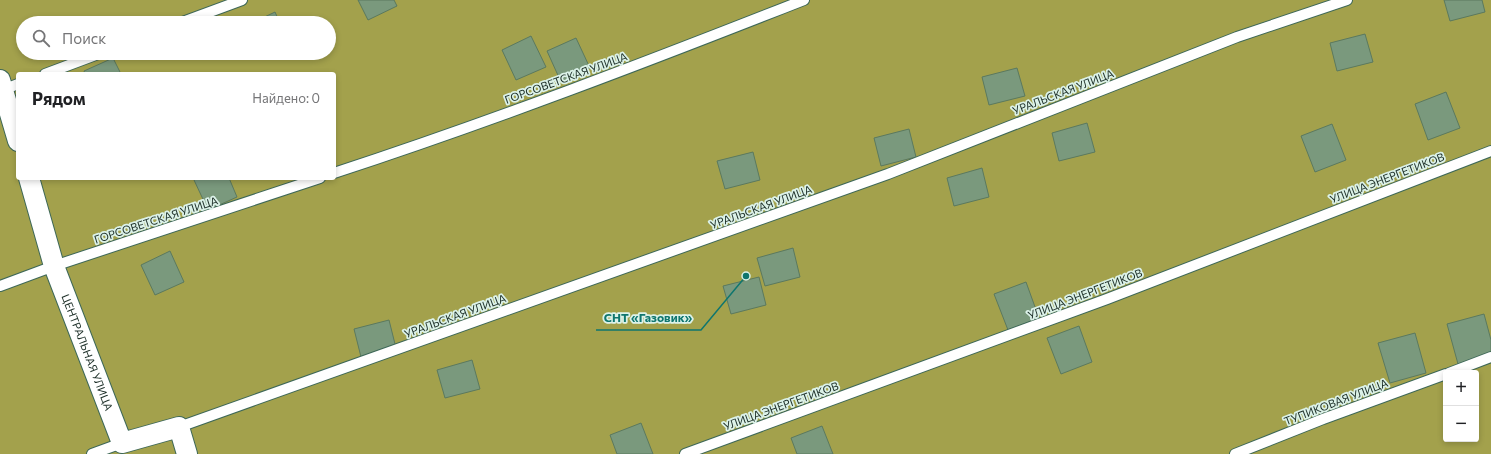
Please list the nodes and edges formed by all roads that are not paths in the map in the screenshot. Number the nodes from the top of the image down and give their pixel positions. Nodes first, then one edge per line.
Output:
1 (242, 0) edge
2 (804, 0) edge
3 (1347, 0) edge
4 (199, 16) edge
5 (82, 60) edge
6 (50, 72) edge
7 (5, 86) edge
8 (16, 133) edge
9 (1491, 151) edge
10 (336, 172) edge
11 (30, 180) edge
12 (314, 180) edge
13 (54, 266) junction
14 (0, 286) edge
15 (1491, 357) edge
16 (1455, 370) edge
17 (1443, 375) edge
18 (179, 427) junction
19 (122, 444) junction
20 (92, 454) edge
21 (187, 454) edge
22 (685, 454) edge
23 (1235, 454) edge

1 - 4 lane
2 - 10 lane, ГОРСОВЕТСКАЯ УЛИЦА
3 - 18 lane, УРАЛЬСКАЯ УЛИЦА
5 - 6 lane
7 - 8 street
9 - 22 lane, УЛИЦА ЭНЕРГЕТИКОВ
11 - 13 street, ЦЕНТРАЛЬНАЯ УЛИЦА
12 - 13 lane, ГОРСОВЕТСКАЯ УЛИЦА
13 - 14 lane, ГОРСОВЕТСКАЯ УЛИЦА
13 - 19 street, ЦЕНТРАЛЬНАЯ УЛИЦА
15 - 16 lane, ТУПИКОВАЯ УЛИЦА
17 - 23 lane, ТУПИКОВАЯ УЛИЦА
18 - 19 street
18 - 21 street
19 - 20 lane

